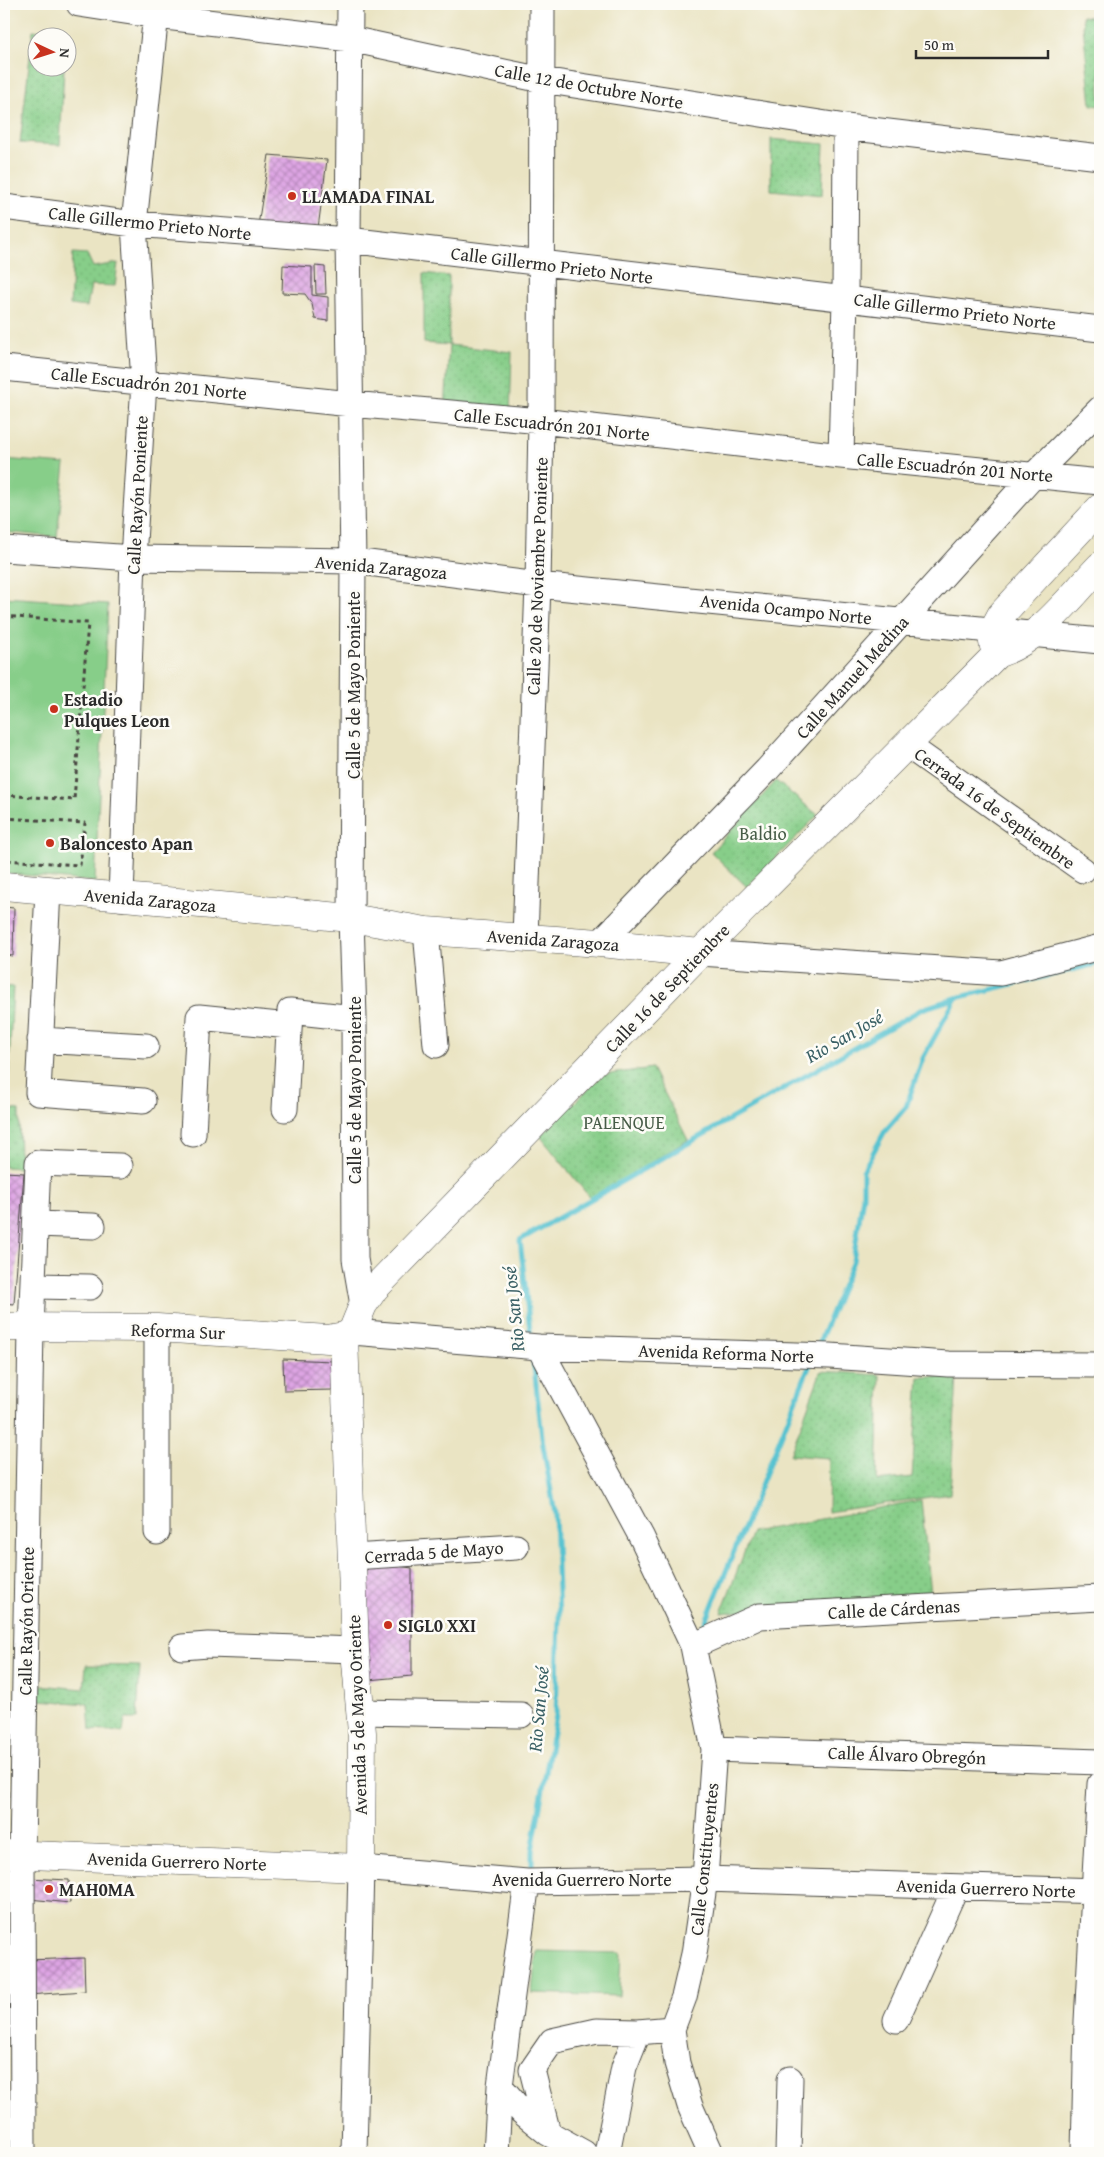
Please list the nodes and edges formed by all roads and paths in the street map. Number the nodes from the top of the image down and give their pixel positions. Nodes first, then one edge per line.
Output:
1 (79, 4) edge
2 (350, 4) edge
3 (542, 4) edge
4 (157, 10) edge
5 (350, 39) junction
6 (542, 80) junction
7 (846, 127) junction
8 (1100, 156) edge
9 (4, 207) edge
10 (134, 224) junction
11 (348, 240) junction
12 (542, 264) junction
13 (846, 298) junction
14 (1100, 329) edge
15 (4, 368) edge
16 (144, 383) junction
17 (350, 404) junction
18 (1100, 409) edge
19 (542, 422) junction
20 (841, 456) junction
21 (1035, 474) junction
22 (1100, 482) edge
23 (1100, 508) edge
24 (4, 549) edge
25 (133, 558) junction
26 (353, 561) junction
27 (1100, 566) edge
28 (538, 584) junction
29 (4, 616) edge
30 (903, 621) junction
31 (1033, 635) junction
32 (1100, 641) edge
33 (995, 642) junction
34 (907, 745) junction
35 (4, 795) edge
36 (4, 818) edge
37 (4, 860) edge
38 (1082, 870) dead end
39 (4, 886) edge
40 (48, 890) junction
41 (121, 898) junction
42 (351, 918) junction
43 (426, 931) junction
44 (525, 937) junction
45 (600, 943) junction
46 (1100, 947) edge
47 (700, 954) junction
48 (354, 1018) junction
49 (289, 1026) junction
50 (40, 1040) junction
51 (436, 1045) dead end
52 (146, 1046) dead end
53 (143, 1101) dead end
54 (285, 1109) dead end
55 (193, 1134) dead end
56 (120, 1166) dead end
57 (36, 1224) junction
58 (93, 1226) dead end
59 (33, 1286) junction
60 (90, 1287) dead end
61 (363, 1305) junction
62 (4, 1327) edge
63 (31, 1328) junction
64 (157, 1328) junction
65 (348, 1334) junction
66 (539, 1347) junction
67 (1100, 1365) edge
68 (157, 1532) dead end
69 (516, 1547) dead end
70 (352, 1557) junction
71 (1100, 1598) edge
72 (694, 1646) junction
73 (182, 1647) dead end
74 (355, 1650) junction
75 (361, 1712) junction
76 (522, 1715) dead end
77 (714, 1749) junction
78 (1100, 1762) edge
79 (1100, 1784) edge
80 (13, 1854) edge
81 (361, 1868) junction
82 (706, 1879) junction
83 (527, 1882) junction
84 (956, 1887) junction
85 (1098, 1891) edge
86 (896, 2020) dead end
87 (1093, 2021) edge
88 (672, 2030) junction
89 (638, 2032) junction
90 (790, 2079) dead end
91 (500, 2086) junction
92 (548, 2133) junction
93 (23, 2153) edge
94 (354, 2153) edge
95 (496, 2153) edge
96 (584, 2153) edge
97 (607, 2153) edge
98 (711, 2153) edge
99 (788, 2153) edge
100 (1084, 2153) edge

1 - 4 street, Calle 12 de Octubre Norte
2 - 5 street, Calle 5 de Mayo Poniente
3 - 6 street, Calle 20 de Noviembre Poniente
4 - 5 street, Calle 12 de Octubre Norte
4 - 10 street, Calle Rayón Poniente
5 - 6 street, Calle 12 de Octubre Norte
5 - 11 street, Calle 5 de Mayo Poniente
6 - 7 street, Calle 12 de Octubre Norte
6 - 12 street, Calle 20 de Noviembre Poniente
7 - 8 street, Calle 12 de Octubre Norte
7 - 13 street
9 - 10 street, Calle Gillermo Prieto Norte
10 - 11 street, Calle Gillermo Prieto Norte
10 - 16 street, Calle Rayón Poniente
11 - 12 street, Calle Gillermo Prieto Norte
11 - 17 street, Calle 5 de Mayo Poniente
12 - 13 street, Calle Gillermo Prieto Norte
12 - 19 street, Calle 20 de Noviembre Poniente
13 - 14 street, Calle Gillermo Prieto Norte
13 - 20 street
15 - 16 street, Calle Escuadrón 201 Norte
16 - 17 street, Calle Escuadrón 201 Norte
16 - 25 street, Calle Rayón Poniente
17 - 19 street, Calle Escuadrón 201 Norte
17 - 26 street, Calle 5 de Mayo Poniente
18 - 21 street, Calle Manuel Medina
19 - 20 street, Calle Escuadrón 201 Norte
19 - 28 street, Calle 20 de Noviembre Poniente
20 - 21 street, Calle Escuadrón 201 Norte
21 - 22 street, Calle Escuadrón 201 Norte
21 - 30 street, Calle Manuel Medina
23 - 33 main road, Calle 16 de Septiembre
24 - 25 street
25 - 26 street, Avenida Zaragoza
25 - 41 street, Calle Rayón Poniente
26 - 28 street, Avenida Zaragoza
26 - 42 street, Calle 5 de Mayo Poniente
27 - 31 main road, Calle 16 de Septiembre
28 - 30 street, Avenida Ocampo Norte
28 - 44 street, Calle 20 de Noviembre Poniente
29 - 35 path
30 - 33 street, Avenida Ocampo Norte
30 - 45 street, Calle Manuel Medina
31 - 32 street
31 - 33 main road, Calle 16 de Septiembre
33 - 34 main road, Calle 16 de Septiembre
34 - 38 street, Cerrada 16 de Septiembre
34 - 47 main road, Calle 16 de Septiembre
36 - 37 path
39 - 40 main road, Avenida Zaragoza
40 - 41 main road, Avenida Zaragoza
40 - 50 street
41 - 42 main road, Avenida Zaragoza
42 - 43 main road, Avenida Zaragoza
42 - 48 street, Calle 5 de Mayo Poniente
43 - 44 main road, Avenida Zaragoza
43 - 51 street
44 - 45 main road, Avenida Zaragoza
45 - 47 main road, Avenida Zaragoza
46 - 47 street, Avenida Zaragoza
47 - 61 main road, Calle 16 de Septiembre
48 - 49 street
48 - 61 street, Calle 5 de Mayo Poniente
49 - 54 street
49 - 55 street
50 - 52 street
50 - 53 street
56 - 57 street, Calle Rayón Oriente
57 - 58 street
57 - 59 street, Calle Rayón Oriente
59 - 60 street
59 - 63 street, Calle Rayón Oriente
61 - 65 main road, Calle 16 de Septiembre
62 - 63 main road, Reforma Sur
63 - 64 main road, Reforma Sur
63 - 80 street, Calle Rayón Oriente
64 - 65 main road, Reforma Sur
64 - 68 street
65 - 66 street, Avenida Reforma Norte
65 - 70 main road, Avenida 5 de Mayo Oriente
66 - 67 street, Avenida Reforma Norte
66 - 72 street, Calle Constituyentes
69 - 70 street, Cerrada 5 de Mayo
70 - 74 main road, Avenida 5 de Mayo Oriente
71 - 72 street, Calle de Cárdenas
72 - 77 street, Calle Constituyentes
73 - 74 street
74 - 75 main road, Avenida 5 de Mayo Oriente
75 - 76 street
75 - 81 main road, Avenida 5 de Mayo Oriente
77 - 78 street, Calle Álvaro Obregón
77 - 82 street, Calle Constituyentes
79 - 85 street
80 - 81 main road, Avenida Guerrero Norte
80 - 93 street, Calle Rayón Oriente
81 - 83 street, Avenida Guerrero Norte
81 - 94 street, Avenida 5 de Mayo Oriente
82 - 83 street, Avenida Guerrero Norte
82 - 84 street, Avenida Guerrero Norte
82 - 88 street, Calle Constituyentes
83 - 91 street
84 - 85 street, Avenida Guerrero Norte
84 - 86 street
85 - 87 street
87 - 100 street
88 - 89 street
88 - 98 street, Calle Constituyentes
89 - 92 street
89 - 97 street
90 - 99 street
91 - 92 street
91 - 95 street
92 - 96 street

